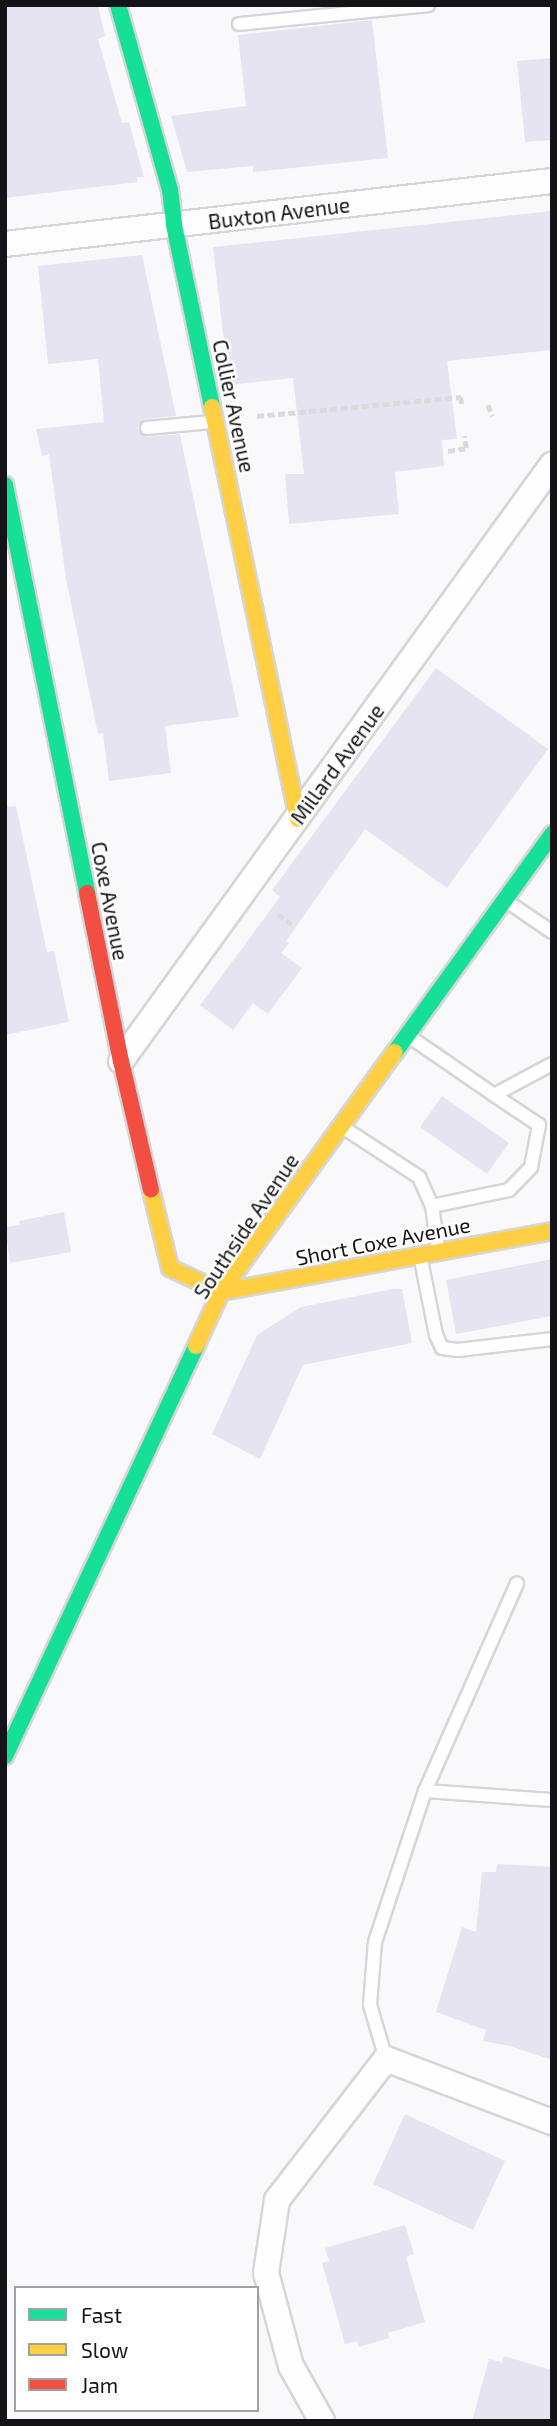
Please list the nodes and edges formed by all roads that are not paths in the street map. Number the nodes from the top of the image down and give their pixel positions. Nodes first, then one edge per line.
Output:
1 (118, 5) edge
2 (428, 5) edge
3 (239, 24) dead end
4 (552, 181) edge
5 (174, 225) junction
6 (5, 244) edge
7 (215, 422) junction
8 (147, 428) dead end
9 (552, 466) edge
10 (5, 485) edge
11 (298, 819) junction
12 (552, 834) edge
13 (505, 899) junction
14 (552, 932) edge
15 (407, 1035) junction
16 (121, 1061) junction
17 (552, 1064) edge
18 (494, 1095) junction
19 (341, 1126) junction
20 (432, 1206) junction
21 (552, 1231) edge
22 (439, 1252) junction
23 (420, 1256) junction
24 (221, 1292) junction
25 (552, 1339) edge
26 (517, 1583) dead end
27 (5, 1756) edge
28 (425, 1791) junction
29 (552, 1800) edge
30 (386, 2059) junction
31 (552, 2123) edge
32 (322, 2421) edge

1 - 5 street, Collier Avenue
2 - 3 lane
4 - 5 street, Buxton Avenue
5 - 6 street, Buxton Avenue
5 - 7 street, Collier Avenue
7 - 8 lane
7 - 11 street, Collier Avenue
9 - 11 street, Millard Avenue
10 - 16 street, Coxe Avenue
11 - 16 street, Millard Avenue
12 - 13 street, Southside Avenue
13 - 14 lane
13 - 15 street, Southside Avenue
15 - 18 lane
15 - 19 street, Southside Avenue
16 - 24 street, Coxe Avenue
17 - 18 lane
18 - 20 lane
19 - 20 lane
19 - 24 street, Southside Avenue
20 - 22 lane
21 - 22 street, Short Coxe Avenue
22 - 23 street, Short Coxe Avenue
23 - 24 street, Short Coxe Avenue
23 - 25 lane
24 - 27 street, Southside Avenue
26 - 28 lane
28 - 29 lane
28 - 30 lane
30 - 31 street
30 - 32 street

